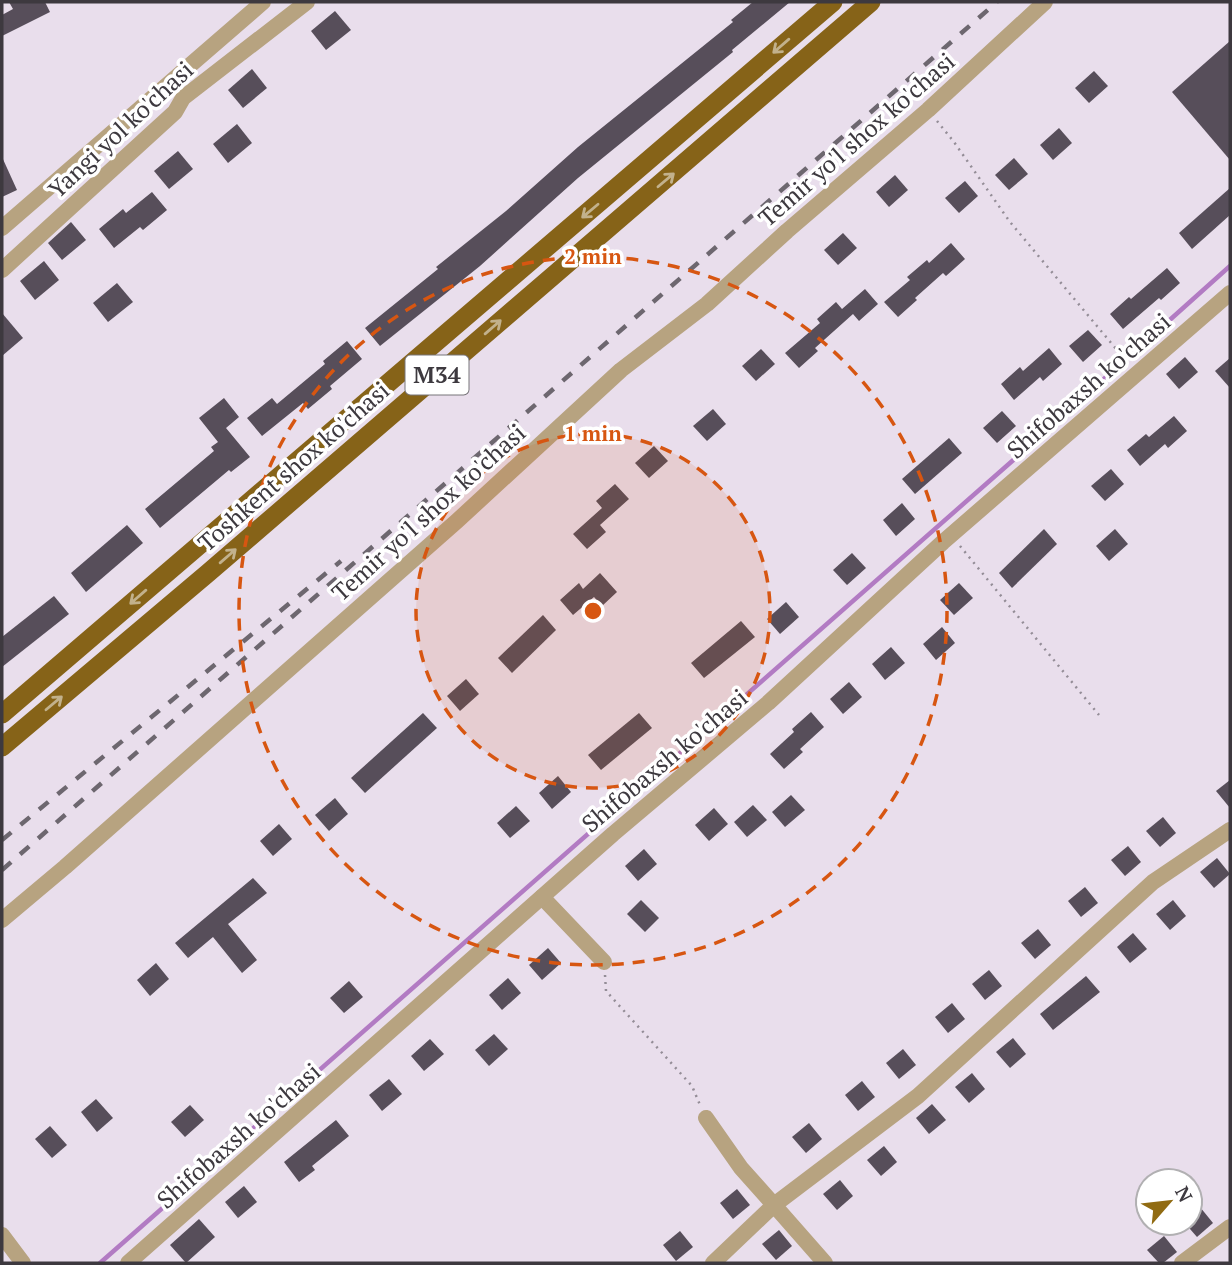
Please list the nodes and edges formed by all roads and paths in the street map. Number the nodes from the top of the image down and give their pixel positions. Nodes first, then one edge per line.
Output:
1 (263, 2) edge
2 (307, 2) edge
3 (833, 2) edge
4 (871, 2) edge
5 (1045, 2) edge
6 (928, 110) junction
7 (25, 209) junction
8 (4, 222) edge
9 (45, 232) junction
10 (2, 270) edge
11 (1230, 293) edge
12 (1117, 350) dead end
13 (951, 535) junction
14 (2, 714) edge
15 (1099, 715) dead end
16 (2, 747) edge
17 (1230, 830) edge
18 (542, 897) junction
19 (2, 920) edge
20 (604, 962) joint
21 (706, 1118) joint
22 (774, 1205) junction
23 (1230, 1227) edge
24 (2, 1235) edge
25 (23, 1263) edge
26 (128, 1263) edge
27 (713, 1263) edge
28 (825, 1263) edge
29 (1182, 1263) edge

1 - 7 street
2 - 9 street, Yangi yol ko'chasi
3 -> 14 highway, Toshkent shox ko'chasi / M34
16 -> 4 highway, Toshkent shox ko'chasi / M34
5 - 6 street, Temir yo'l shox ko'chasi
6 - 12 path
6 - 19 street, Temir yo'l shox ko'chasi
7 - 8 street
7 - 9 street
9 - 10 street, Yangi yol ko'chasi
11 - 13 street, Shifobaxsh ko'chasi
13 - 15 path
13 - 18 street, Shifobaxsh ko'chasi
17 - 22 street
18 - 20 street
18 - 26 street, Shifobaxsh ko'chasi
20 - 21 path
21 - 22 street
22 - 27 street
22 - 28 street
23 - 29 street
24 - 25 street

